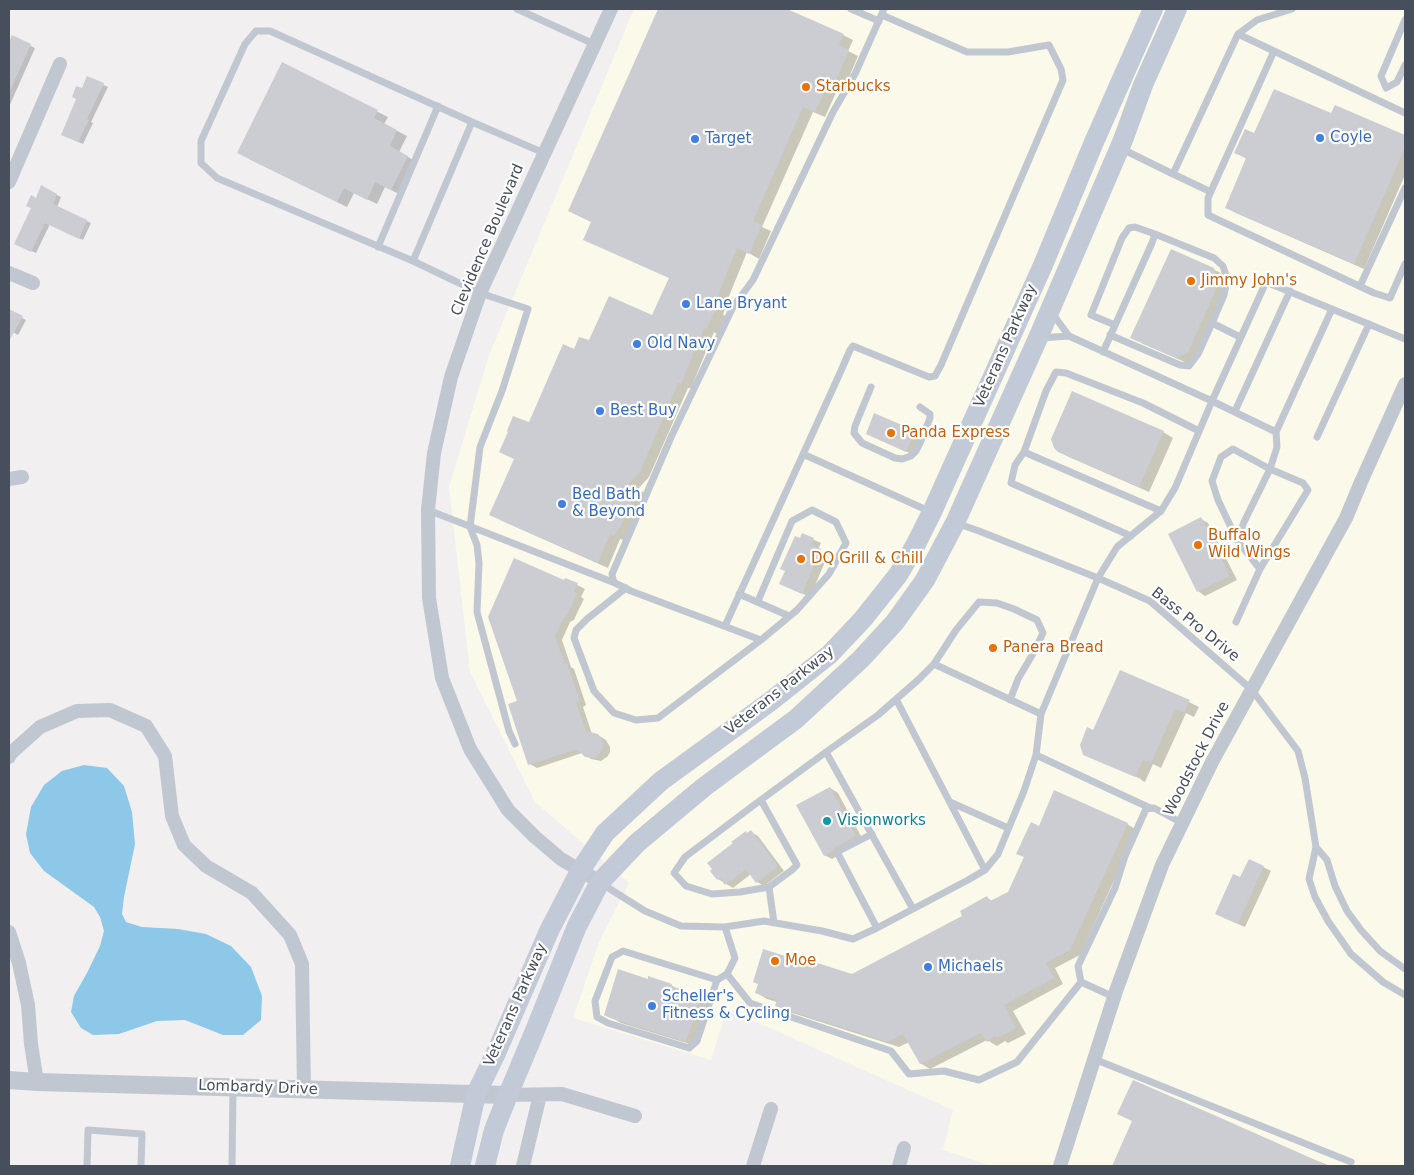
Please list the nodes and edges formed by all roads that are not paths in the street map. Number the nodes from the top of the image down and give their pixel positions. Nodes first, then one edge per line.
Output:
1 (518, 9) edge
2 (611, 9) edge
3 (851, 9) edge
4 (1177, 9) edge
5 (1292, 9) edge
6 (1148, 13) edge
7 (882, 15) edge
8 (1405, 20) edge
9 (1238, 34) junction
10 (594, 44) junction
11 (1274, 51) junction
12 (60, 64) dead end
13 (1405, 65) edge
14 (1386, 88) junction
15 (1380, 101) junction
16 (438, 106) junction
17 (1405, 113) edge
18 (472, 122) junction
19 (1120, 148) junction
20 (544, 153) junction
21 (1173, 174) junction
22 (9, 182) edge
23 (1405, 188) edge
24 (1211, 192) junction
25 (1155, 234) junction
26 (378, 247) junction
27 (413, 261) junction
28 (1405, 264) edge
29 (9, 273) edge
30 (33, 283) dead end
31 (1360, 286) junction
32 (1290, 291) junction
33 (480, 293) junction
34 (1332, 309) junction
35 (1050, 310) junction
36 (1212, 323) junction
37 (1369, 324) junction
38 (1115, 325) junction
39 (1110, 335) junction
40 (1069, 336) junction
41 (1240, 337) junction
42 (1038, 338) junction
43 (1405, 339) edge
44 (1103, 352) junction
45 (1405, 384) edge
46 (871, 386) dead end
47 (1212, 401) junction
48 (920, 407) dead end
49 (1235, 411) junction
50 (1199, 431) junction
51 (1276, 432) junction
52 (1317, 438) dead end
53 (1024, 452) junction
54 (803, 454) junction
55 (1270, 469) junction
56 (428, 510) junction
57 (1161, 511) junction
58 (932, 512) junction
59 (956, 523) junction
60 (470, 527) junction
61 (1131, 536) junction
62 (1237, 540) junction
63 (1260, 569) junction
64 (1098, 578) junction
65 (615, 583) junction
66 (626, 588) junction
67 (740, 594) junction
68 (758, 601) junction
69 (789, 616) junction
70 (1236, 622) dead end
71 (725, 626) junction
72 (761, 640) junction
73 (934, 664) junction
74 (1252, 690) junction
75 (896, 699) junction
76 (1010, 700) junction
77 (1041, 714) junction
78 (515, 744) dead end
79 (826, 752) junction
80 (1036, 756) junction
81 (9, 757) edge
82 (761, 800) junction
83 (949, 802) junction
84 (1150, 808) junction
85 (1182, 823) junction
86 (1008, 828) junction
87 (872, 834) junction
88 (1316, 847) junction
89 (985, 870) junction
90 (580, 871) junction
91 (600, 882) junction
92 (769, 887) junction
93 (913, 909) junction
94 (774, 923) junction
95 (725, 927) junction
96 (877, 928) junction
97 (9, 932) edge
98 (1405, 969) edge
99 (727, 974) junction
100 (717, 980) junction
101 (1081, 982) junction
102 (1405, 995) edge
103 (1114, 997) junction
104 (1094, 1059) junction
105 (9, 1080) edge
106 (37, 1082) junction
107 (233, 1088) junction
108 (304, 1090) junction
109 (476, 1094) junction
110 (508, 1095) junction
111 (540, 1095) junction
112 (771, 1109) dead end
113 (635, 1116) dead end
114 (904, 1148) dead end
115 (1351, 1162) dead end
116 (87, 1166) edge
117 (141, 1166) edge
118 (232, 1166) edge
119 (460, 1166) edge
120 (486, 1166) edge
121 (523, 1166) edge
122 (753, 1166) edge
123 (899, 1166) edge
124 (1060, 1166) edge

1 - 10 lane
2 - 10 street, Clevidence Boulevard
3 - 7 lane
4 - 19 main road, Veterans Parkway
5 - 9 lane
6 - 58 main road, Veterans Parkway
7 - 54 lane
7 - 65 lane
8 - 14 lane
9 - 11 lane
9 - 21 lane
10 - 20 street, Clevidence Boulevard
11 - 15 lane
11 - 24 lane
12 - 22 street
13 - 14 lane
14 - 15 lane
15 - 17 lane
16 - 18 lane
16 - 26 lane
16 - 26 lane
18 - 20 lane
18 - 27 lane
19 - 21 lane
19 - 35 main road, Veterans Parkway
20 - 33 street, Clevidence Boulevard
21 - 24 lane
23 - 31 lane
24 - 31 lane
25 - 36 lane
25 - 38 lane
25 - 38 lane
26 - 27 lane
27 - 33 lane
28 - 31 lane
29 - 30 street
32 - 34 lane
32 - 41 lane
32 - 49 lane
33 - 56 street, Clevidence Boulevard
33 - 60 lane
34 - 37 lane
34 - 51 lane
35 - 40 lane
35 - 42 main road, Veterans Parkway
36 - 39 lane
36 - 41 lane
37 - 43 lane
37 - 52 lane
38 - 39 lane
39 - 44 lane
40 - 42 lane
40 - 44 lane
41 - 47 lane
42 - 59 main road, Veterans Parkway
44 - 47 lane
45 - 74 street, Woodstock Drive
46 - 48 lane
47 - 49 lane
47 - 50 lane
49 - 51 lane
50 - 53 lane
50 - 57 lane
51 - 55 lane
53 - 57 lane
53 - 61 lane
54 - 58 lane
54 - 67 lane
55 - 62 lane
55 - 62 lane
55 - 63 lane
56 - 60 lane
56 - 90 street, Clevidence Boulevard
57 - 61 lane
58 - 59 street
58 - 90 main road, Veterans Parkway
59 - 64 lane, Bass Pro Drive
59 - 91 main road, Veterans Parkway
60 - 65 lane
60 - 78 lane
61 - 64 lane
62 - 63 lane
63 - 70 lane
64 - 74 lane, Bass Pro Drive
64 - 77 lane
65 - 66 lane
66 - 71 lane
66 - 72 lane
67 - 68 lane
67 - 71 lane
68 - 69 lane
68 - 69 lane
69 - 72 lane
71 - 72 lane
73 - 75 lane
73 - 76 lane
73 - 76 lane
74 - 85 street, Woodstock Drive
74 - 88 lane, Bass Pro Drive
75 - 79 lane
75 - 83 lane
76 - 77 lane
77 - 80 lane
79 - 82 lane
79 - 87 lane
80 - 84 lane
80 - 86 lane
81 - 108 street
82 - 92 lane
82 - 92 lane
83 - 86 lane
83 - 89 lane
84 - 85 lane
84 - 101 lane
85 - 103 street, Woodstock Drive
86 - 89 lane
87 - 93 lane
87 - 96 lane
88 - 98 lane, Bass Pro Drive
88 - 102 lane, Bass Pro Drive
89 - 93 lane
90 - 91 street, Clevidence Boulevard
90 - 109 main road, Veterans Parkway
91 - 95 lane
91 - 110 main road, Veterans Parkway
92 - 94 lane
93 - 96 lane
94 - 95 lane
94 - 96 lane
95 - 99 lane
97 - 106 street
99 - 100 lane
99 - 101 lane
100 - 100 lane
101 - 103 lane
103 - 104 street, Woodstock Drive
104 - 115 lane
104 - 124 street, Woodstock Drive
105 - 106 street, Lombardy Drive
106 - 107 street, Lombardy Drive
107 - 108 street, Lombardy Drive
107 - 118 lane
108 - 109 street, Lombardy Drive
109 - 110 street, Lombardy Drive
109 - 119 main road, Veterans Parkway
110 - 111 street
110 - 120 main road, Veterans Parkway
111 - 113 street
111 - 121 street
112 - 122 street
114 - 123 street
116 - 117 lane

